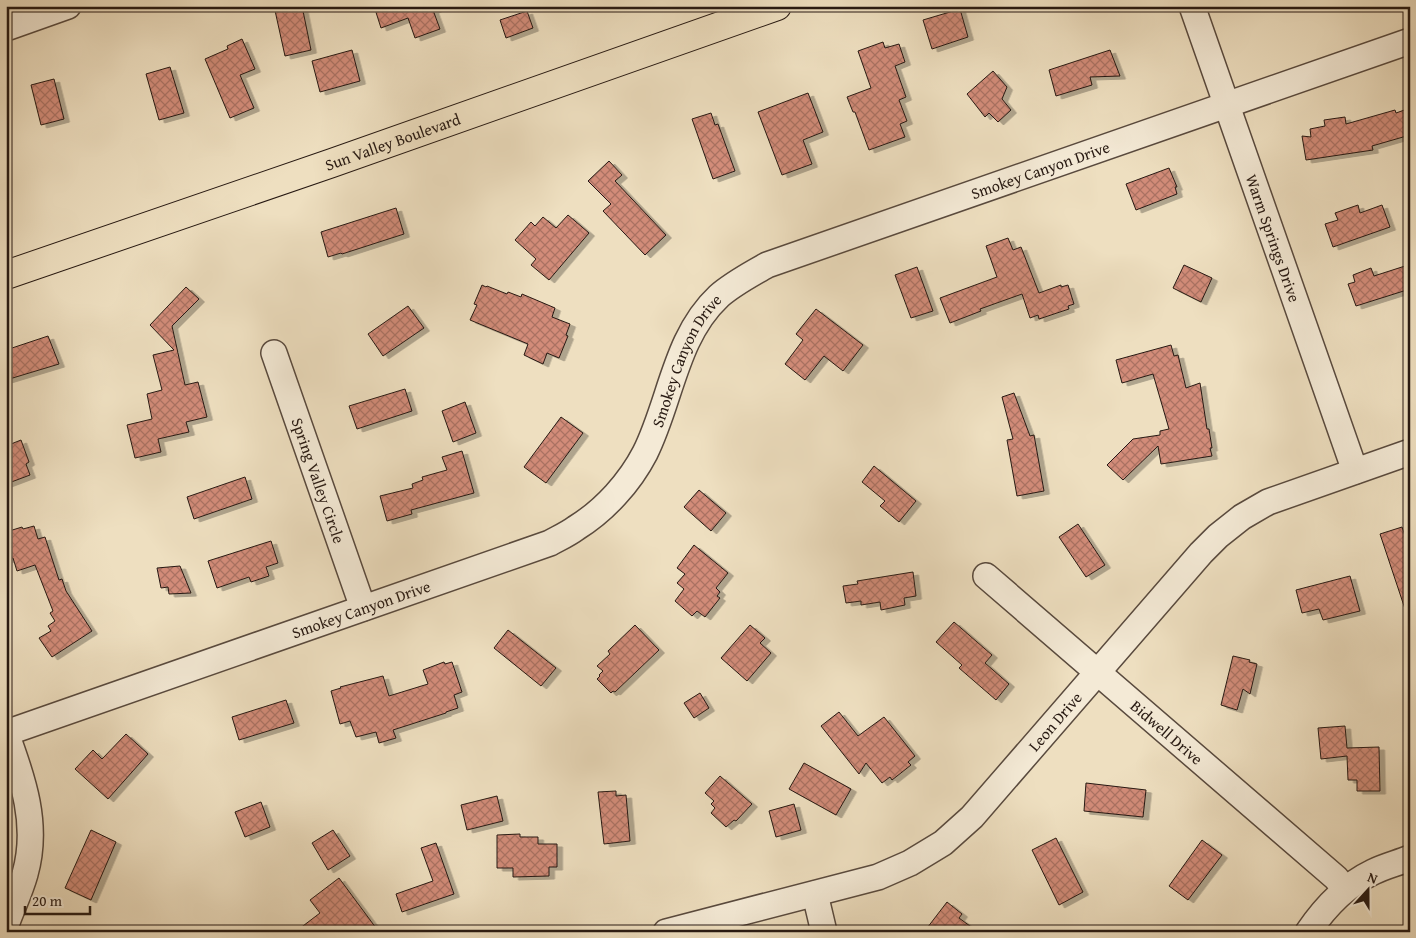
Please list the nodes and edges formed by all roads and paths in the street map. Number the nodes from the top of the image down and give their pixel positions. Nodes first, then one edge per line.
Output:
1 (68, 6) edge
2 (777, 6) edge
3 (1192, 6) edge
4 (7, 24) edge
5 (1410, 41) edge
6 (1226, 105) junction
7 (6, 275) edge
8 (274, 353) dead end
9 (1410, 452) edge
10 (1355, 471) junction
11 (986, 576) dead end
12 (363, 608) junction
13 (1098, 672) junction
14 (6, 733) edge
15 (1410, 858) edge
16 (1345, 889) junction
17 (815, 894) junction
18 (6, 925) edge
19 (666, 932) edge
20 (824, 932) edge
21 (1308, 932) edge

1 - 4 street
2 - 7 main road, Sun Valley Boulevard
3 - 6 street, Warm Springs Drive
5 - 6 street, Smokey Canyon Drive
6 - 10 street, Warm Springs Drive
6 - 12 street, Smokey Canyon Drive
8 - 12 street, Spring Valley Circle
9 - 10 street, Leon Drive
10 - 13 street, Leon Drive
11 - 13 street, Bidwell Drive
12 - 14 street, Smokey Canyon Drive
13 - 16 street, Bidwell Drive
13 - 17 street, Leon Drive
14 - 18 street
15 - 16 street
16 - 21 street
17 - 19 street, Leon Drive
17 - 20 street

